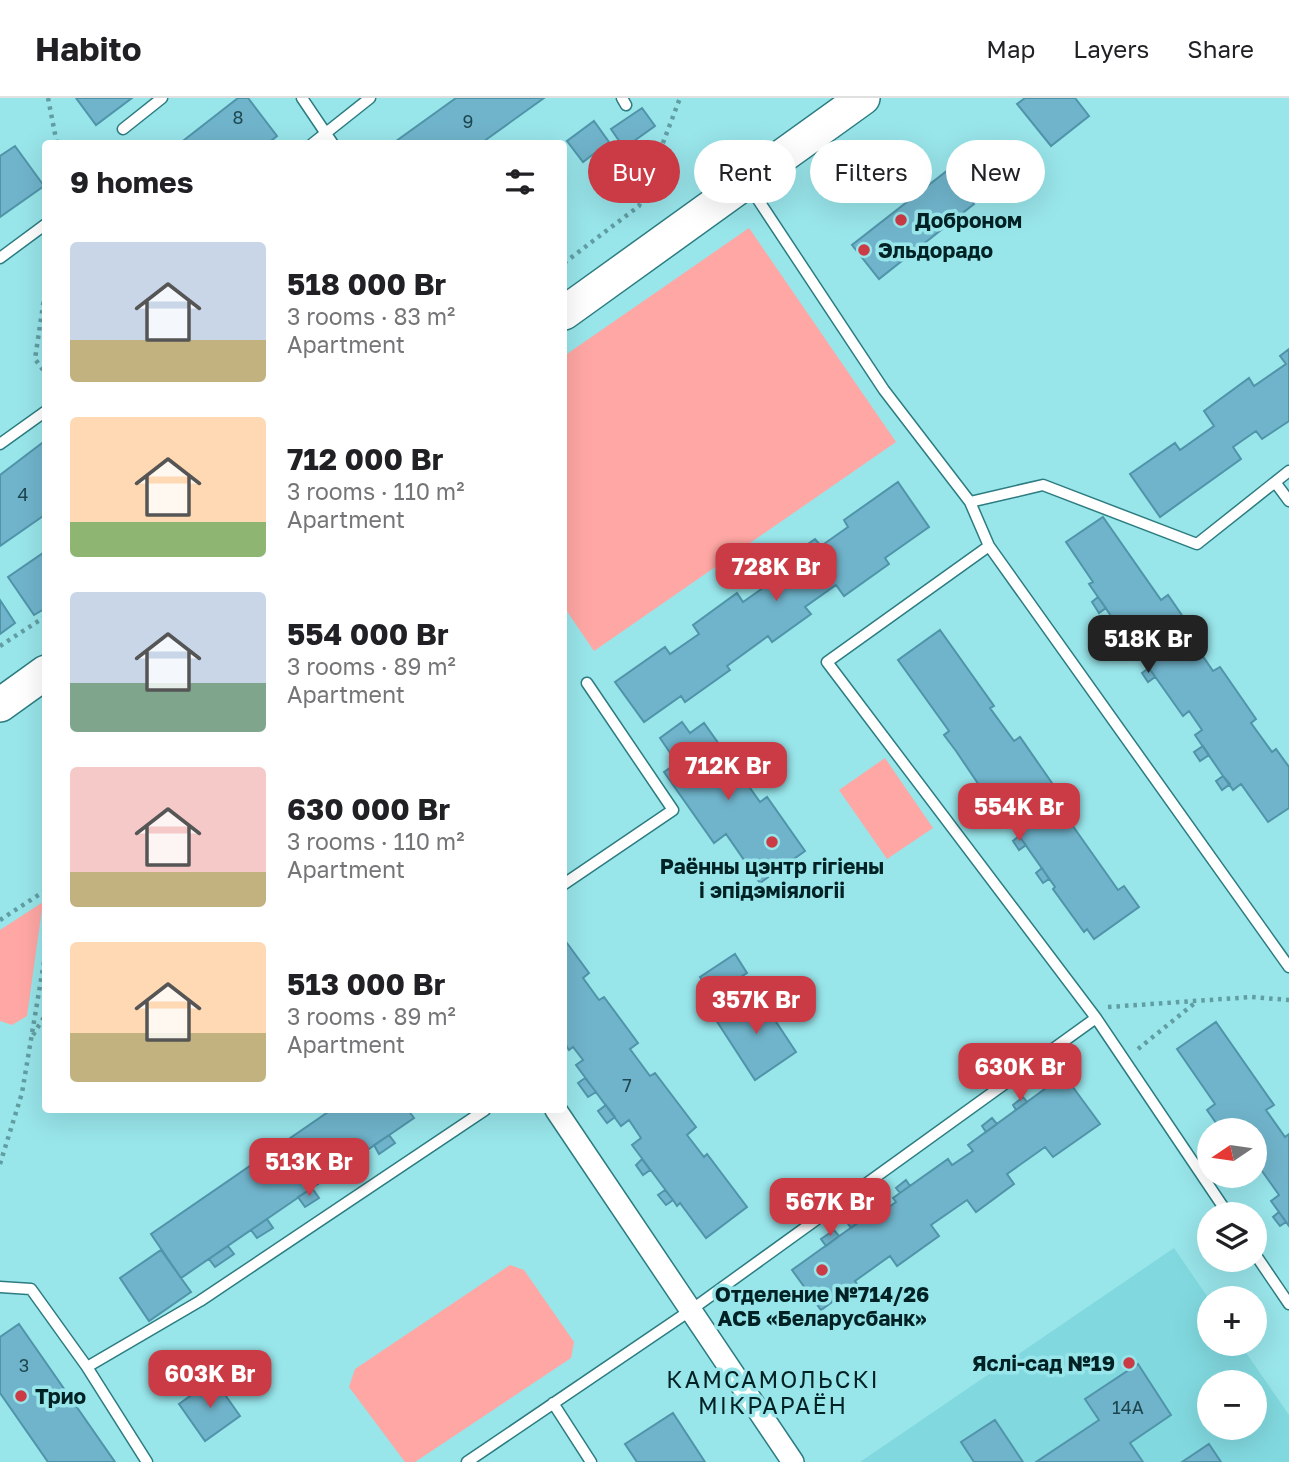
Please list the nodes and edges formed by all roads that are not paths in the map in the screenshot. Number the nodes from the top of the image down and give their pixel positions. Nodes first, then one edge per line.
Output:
1 (162, 98) edge
2 (302, 98) edge
3 (370, 98) edge
4 (863, 98) edge
5 (123, 129) dead end
6 (326, 133) junction
7 (317, 140) edge
8 (330, 140) edge
9 (796, 146) edge
10 (716, 203) edge
11 (761, 203) edge
12 (42, 227) edge
13 (0, 258) edge
14 (567, 311) edge
15 (42, 414) edge
16 (1, 441) edge
17 (1289, 471) edge
18 (1275, 482) junction
19 (1289, 501) edge
20 (970, 502) junction
21 (989, 546) junction
22 (42, 675) edge
23 (587, 683) dead end
24 (0, 705) edge
25 (567, 882) edge
26 (1289, 967) edge
27 (1099, 1013) junction
28 (481, 1113) edge
29 (558, 1113) edge
30 (1220, 1202) edge
31 (1267, 1272) edge
32 (0, 1287) edge
33 (1289, 1304) edge
34 (691, 1310) junction
35 (86, 1367) junction
36 (553, 1403) junction
37 (147, 1462) edge
38 (467, 1462) edge
39 (591, 1462) edge
40 (793, 1462) edge

1 - 5 lane
2 - 6 lane
3 - 6 lane
4 - 9 main road
6 - 7 lane
6 - 8 lane
10 - 14 main road
11 - 20 lane
12 - 13 lane
15 - 16 lane
17 - 18 lane
18 - 19 lane
18 - 20 lane
20 - 21 lane
21 - 26 lane
21 - 27 lane
22 - 24 main road
23 - 25 lane
27 - 30 lane
27 - 34 lane
28 - 35 lane
29 - 34 street
31 - 33 lane
32 - 35 lane
34 - 36 lane
34 - 40 street
35 - 37 lane
36 - 38 lane
36 - 39 lane

